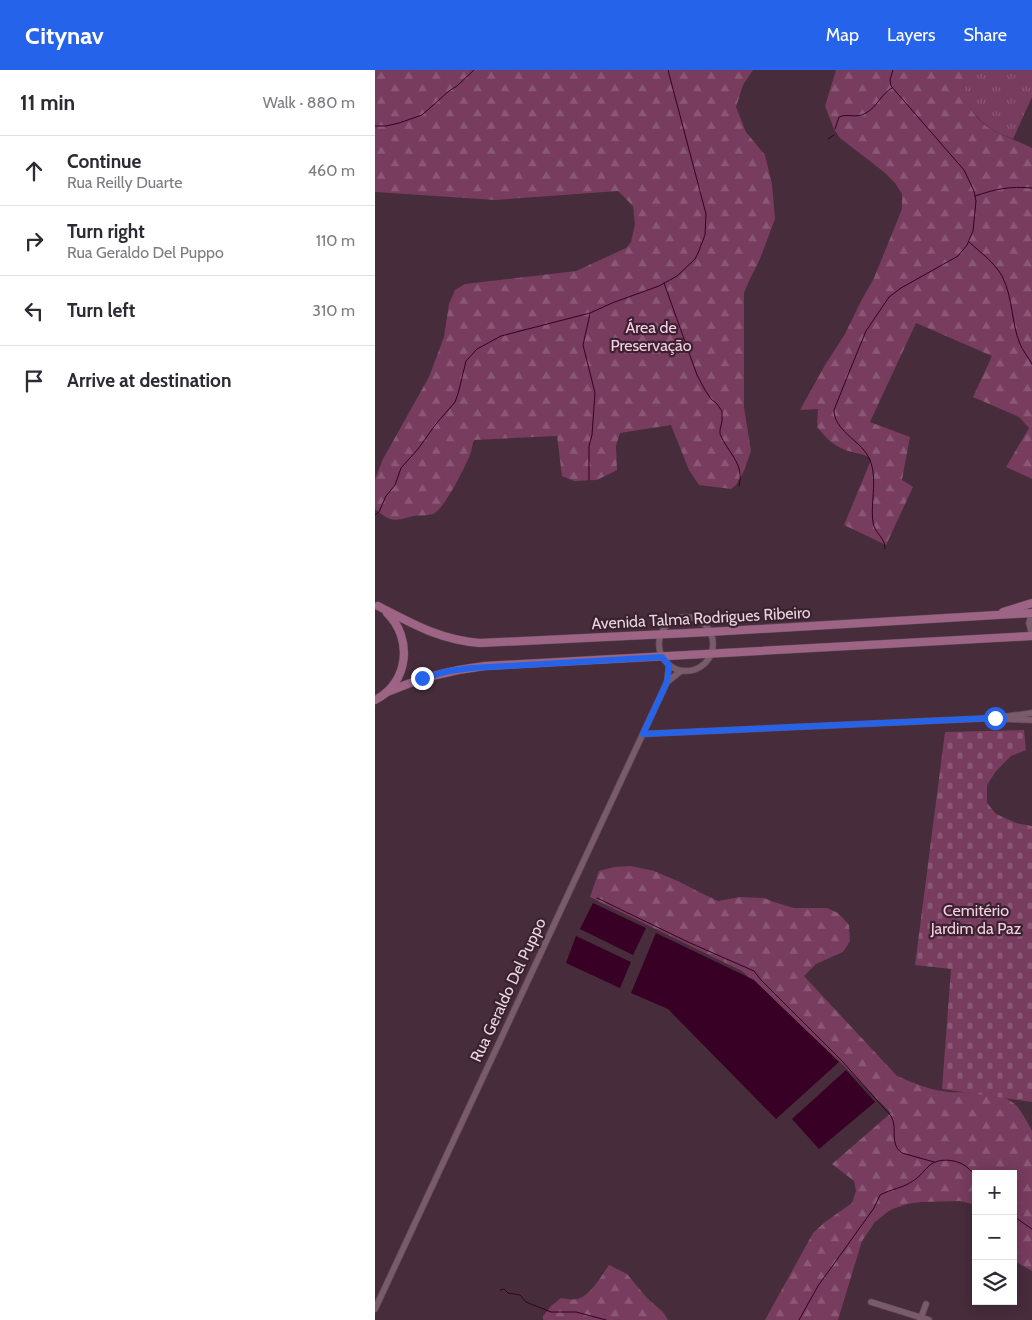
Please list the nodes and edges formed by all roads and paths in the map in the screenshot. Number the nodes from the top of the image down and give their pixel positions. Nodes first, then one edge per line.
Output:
1 (1032, 603) edge
2 (377, 605) edge
3 (1032, 613) edge
4 (994, 616) junction
5 (709, 632) junction
6 (661, 634) junction
7 (1032, 636) edge
8 (711, 654) junction
9 (662, 657) junction
10 (669, 665) junction
11 (681, 671) junction
12 (667, 682) junction
13 (387, 692) junction
14 (375, 700) edge
15 (1032, 713) edge
16 (995, 718) junction
17 (1032, 720) edge
18 (643, 734) junction
19 (871, 1302) dead end
20 (926, 1304) dead end
21 (375, 1309) edge
22 (921, 1319) edge
23 (929, 1320) edge

1 - 4 main road
2 - 6 main road, Avenida Talma Rodrigues Ribeiro
2 - 13 main road
3 - 4 main road, Avenida Talma Rodrigues Ribeiro
3 - 7 street
4 - 5 main road, Avenida Talma Rodrigues Ribeiro
5 - 6 main road, Avenida Talma Rodrigues Ribeiro
5 - 6 street
5 - 8 street
6 - 9 street
7 - 8 main road
8 - 9 main road
8 - 11 street
9 - 10 street
9 - 13 main road
10 - 11 street
10 - 12 street, Rua Geraldo Del Puppo
11 - 12 street, Rua Geraldo Del Puppo
12 - 18 street, Rua Geraldo Del Puppo
13 - 14 main road
15 - 16 street
16 - 17 street
16 - 18 street
18 - 21 street, Rua Geraldo Del Puppo
19 - 22 street
20 - 22 street
22 - 23 street

